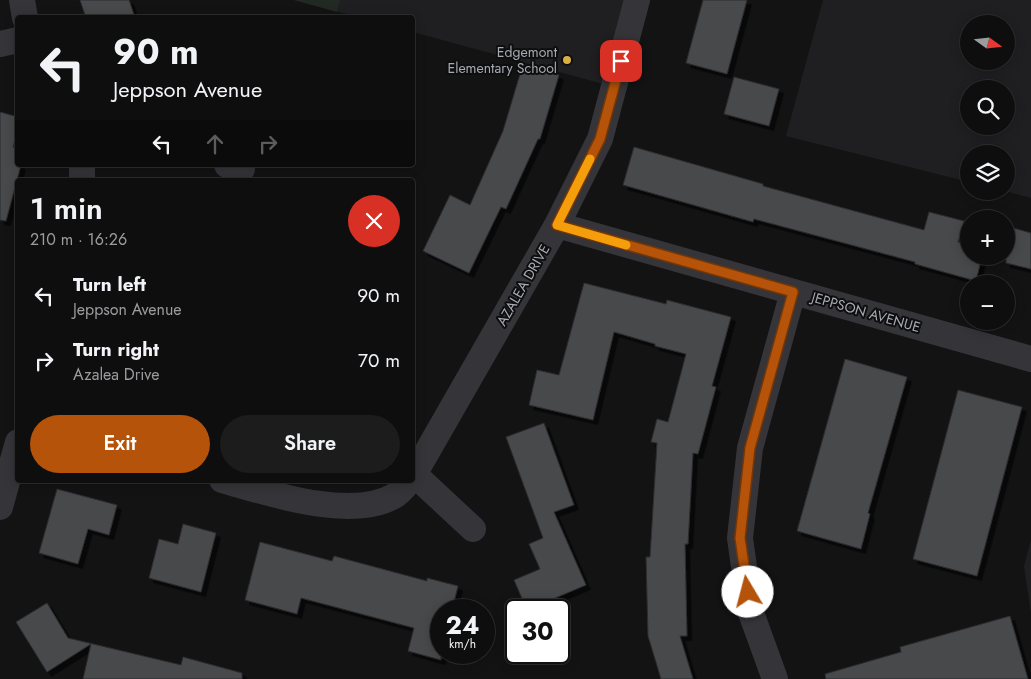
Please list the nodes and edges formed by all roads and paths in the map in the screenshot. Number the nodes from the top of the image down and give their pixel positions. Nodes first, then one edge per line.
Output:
1 (22, 0) edge
2 (637, 0) edge
3 (24, 15) edge
4 (15, 41) edge
5 (0, 44) edge
6 (557, 225) junction
7 (793, 292) junction
8 (1031, 359) edge
9 (15, 453) edge
10 (415, 474) edge
11 (415, 480) edge
12 (234, 483) edge
13 (408, 483) edge
14 (0, 507) edge
15 (473, 529) dead end
16 (775, 679) edge

1 - 3 street
2 - 6 street, AZALEA DRIVE
4 - 5 street
6 - 7 street, JEPPSON AVENUE
6 - 10 street, AZALEA DRIVE
7 - 8 street, JEPPSON AVENUE
7 - 16 street
9 - 14 street
11 - 15 street
12 - 13 street, AZALEA DRIVE

